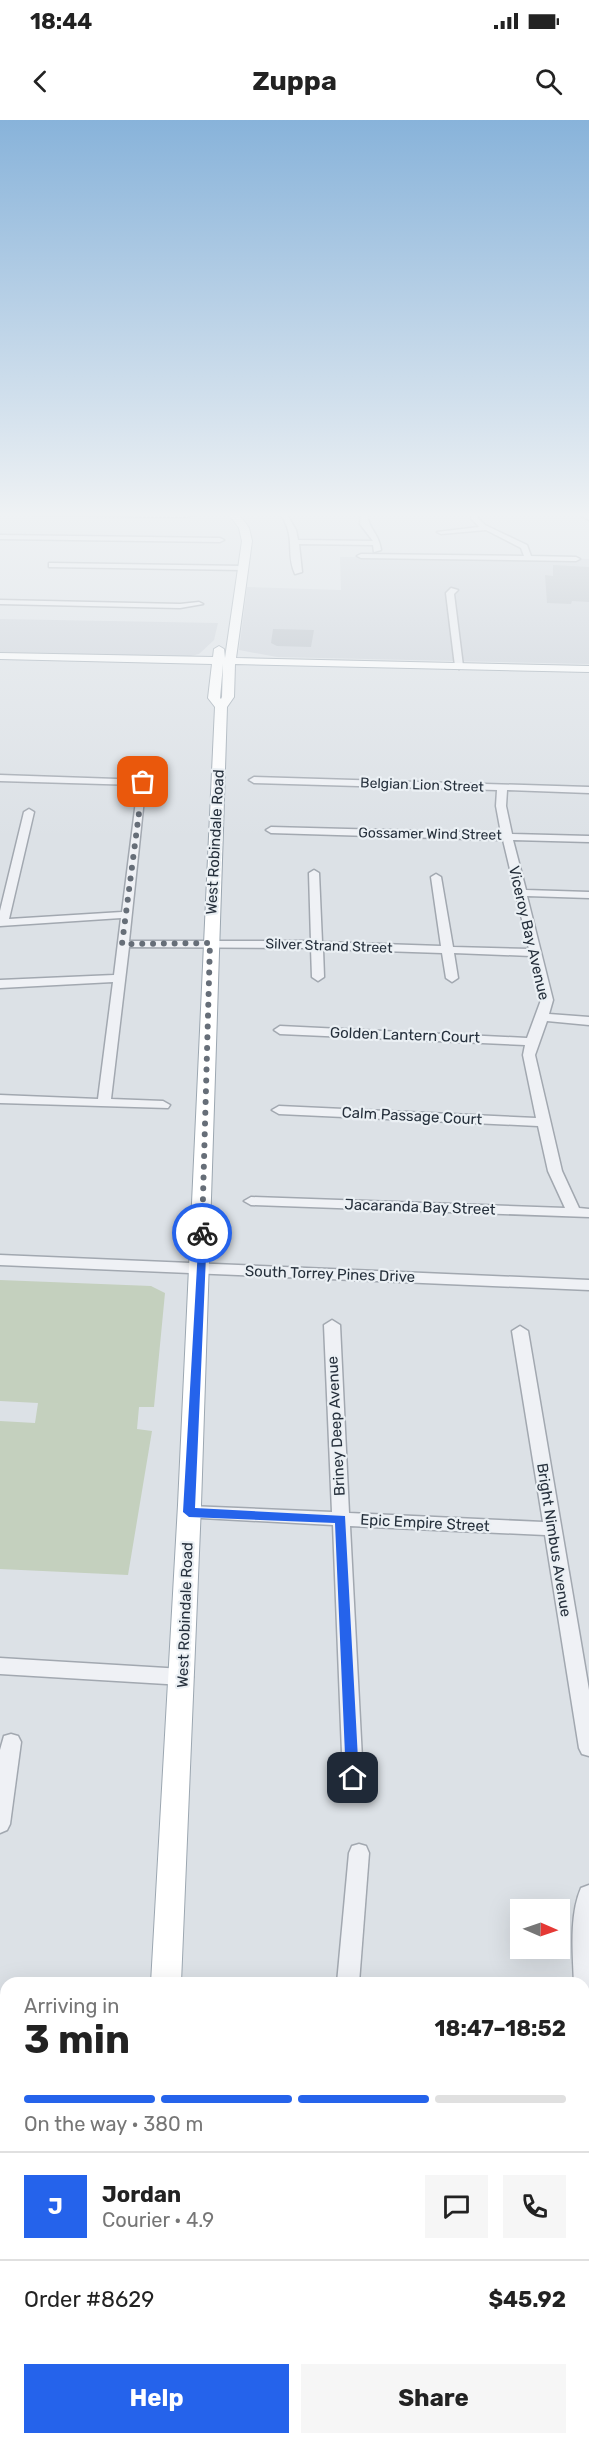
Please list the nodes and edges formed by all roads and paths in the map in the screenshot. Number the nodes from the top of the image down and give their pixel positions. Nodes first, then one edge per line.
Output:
1 (236, 622) edge
2 (454, 622) edge
3 (232, 648) junction
4 (0, 660) edge
5 (182, 660) junction
6 (321, 663) junction
7 (230, 664) junction
8 (166, 667) junction
9 (262, 669) junction
10 (589, 669) edge
11 (460, 670) junction
12 (210, 671) junction
13 (589, 676) edge
14 (225, 702) junction
15 (0, 778) edge
16 (254, 780) dead end
17 (502, 787) junction
18 (589, 790) edge
19 (29, 812) dead end
20 (271, 830) dead end
21 (507, 836) junction
22 (589, 839) edge
23 (314, 873) dead end
24 (436, 877) dead end
25 (521, 893) junction
26 (589, 895) edge
27 (126, 915) junction
28 (2, 922) edge
29 (210, 943) junction
30 (122, 944) junction
31 (317, 946) junction
32 (448, 949) junction
33 (537, 953) junction
34 (318, 977) dead end
35 (118, 978) junction
36 (452, 978) dead end
37 (0, 984) edge
38 (544, 1017) junction
39 (589, 1022) edge
40 (280, 1030) dead end
41 (531, 1042) junction
42 (0, 1099) edge
43 (104, 1103) junction
44 (163, 1105) dead end
45 (279, 1110) dead end
46 (544, 1122) junction
47 (251, 1201) dead end
48 (574, 1213) junction
49 (589, 1214) edge
50 (0, 1260) edge
51 (201, 1269) junction
52 (589, 1285) edge
53 (332, 1325) dead end
54 (520, 1331) dead end
55 (189, 1512) junction
56 (341, 1519) junction
57 (553, 1529) junction
58 (0, 1666) edge
59 (183, 1677) junction
60 (11, 1742) dead end
61 (589, 1748) edge
62 (353, 1778) dead end
63 (0, 1824) edge
64 (359, 1853) dead end
65 (589, 1895) edge
66 (166, 1977) edge
67 (349, 1977) edge
68 (585, 1977) edge

1 - 3 main road, West Robindale Road
2 - 11 street
3 - 6 main road
3 - 7 main road, West Robindale Road
4 - 5 main road
4 - 8 main road
5 - 12 main road
5 - 12 main road, West Robindale Road
6 - 7 main road
6 - 11 main road
7 - 9 main road
7 - 12 main road
7 - 14 main road, West Robindale Road
8 - 12 main road
8 - 12 main road
9 - 11 main road
9 - 14 main road
10 - 11 main road
11 - 13 main road
12 - 14 main road, West Robindale Road
14 - 29 main road, West Robindale Road
15 - 27 street
16 - 17 street, Belgian Lion Street
17 - 18 street, Belgian Lion Street
17 - 21 street, Viceroy Bay Avenue
19 - 28 street
20 - 21 street, Gossamer Wind Street
21 - 22 street, Gossamer Wind Street
21 - 25 street, Viceroy Bay Avenue
23 - 31 street
24 - 32 street
25 - 26 street
25 - 33 street, Viceroy Bay Avenue
27 - 28 street
27 - 30 street
29 - 30 street, Silver Strand Street
29 - 31 street, Silver Strand Street
29 - 51 main road, West Robindale Road
30 - 35 street
31 - 32 street, Silver Strand Street
31 - 34 street
32 - 33 street, Silver Strand Street
32 - 36 street
33 - 38 street, Viceroy Bay Avenue
35 - 37 street
35 - 43 street
38 - 39 street
38 - 41 street, Viceroy Bay Avenue
40 - 41 street, Golden Lantern Court
41 - 46 street
42 - 43 street
43 - 44 street
45 - 46 street, Calm Passage Court
46 - 48 street
47 - 48 street, Jacaranda Bay Street
48 - 49 street, Jacaranda Bay Street
50 - 51 street, South Torrey Pines Drive
51 - 52 street, South Torrey Pines Drive
51 - 55 main road, West Robindale Road
53 - 56 street, Briney Deep Avenue
54 - 57 street, Bright Nimbus Avenue
55 - 56 street, Epic Empire Street
55 - 59 main road, West Robindale Road
56 - 57 street, Epic Empire Street
56 - 62 street, Briney Deep Avenue
57 - 61 street, Bright Nimbus Avenue
58 - 59 street
59 - 66 main road, West Robindale Road
60 - 63 street
64 - 67 street
65 - 68 street

